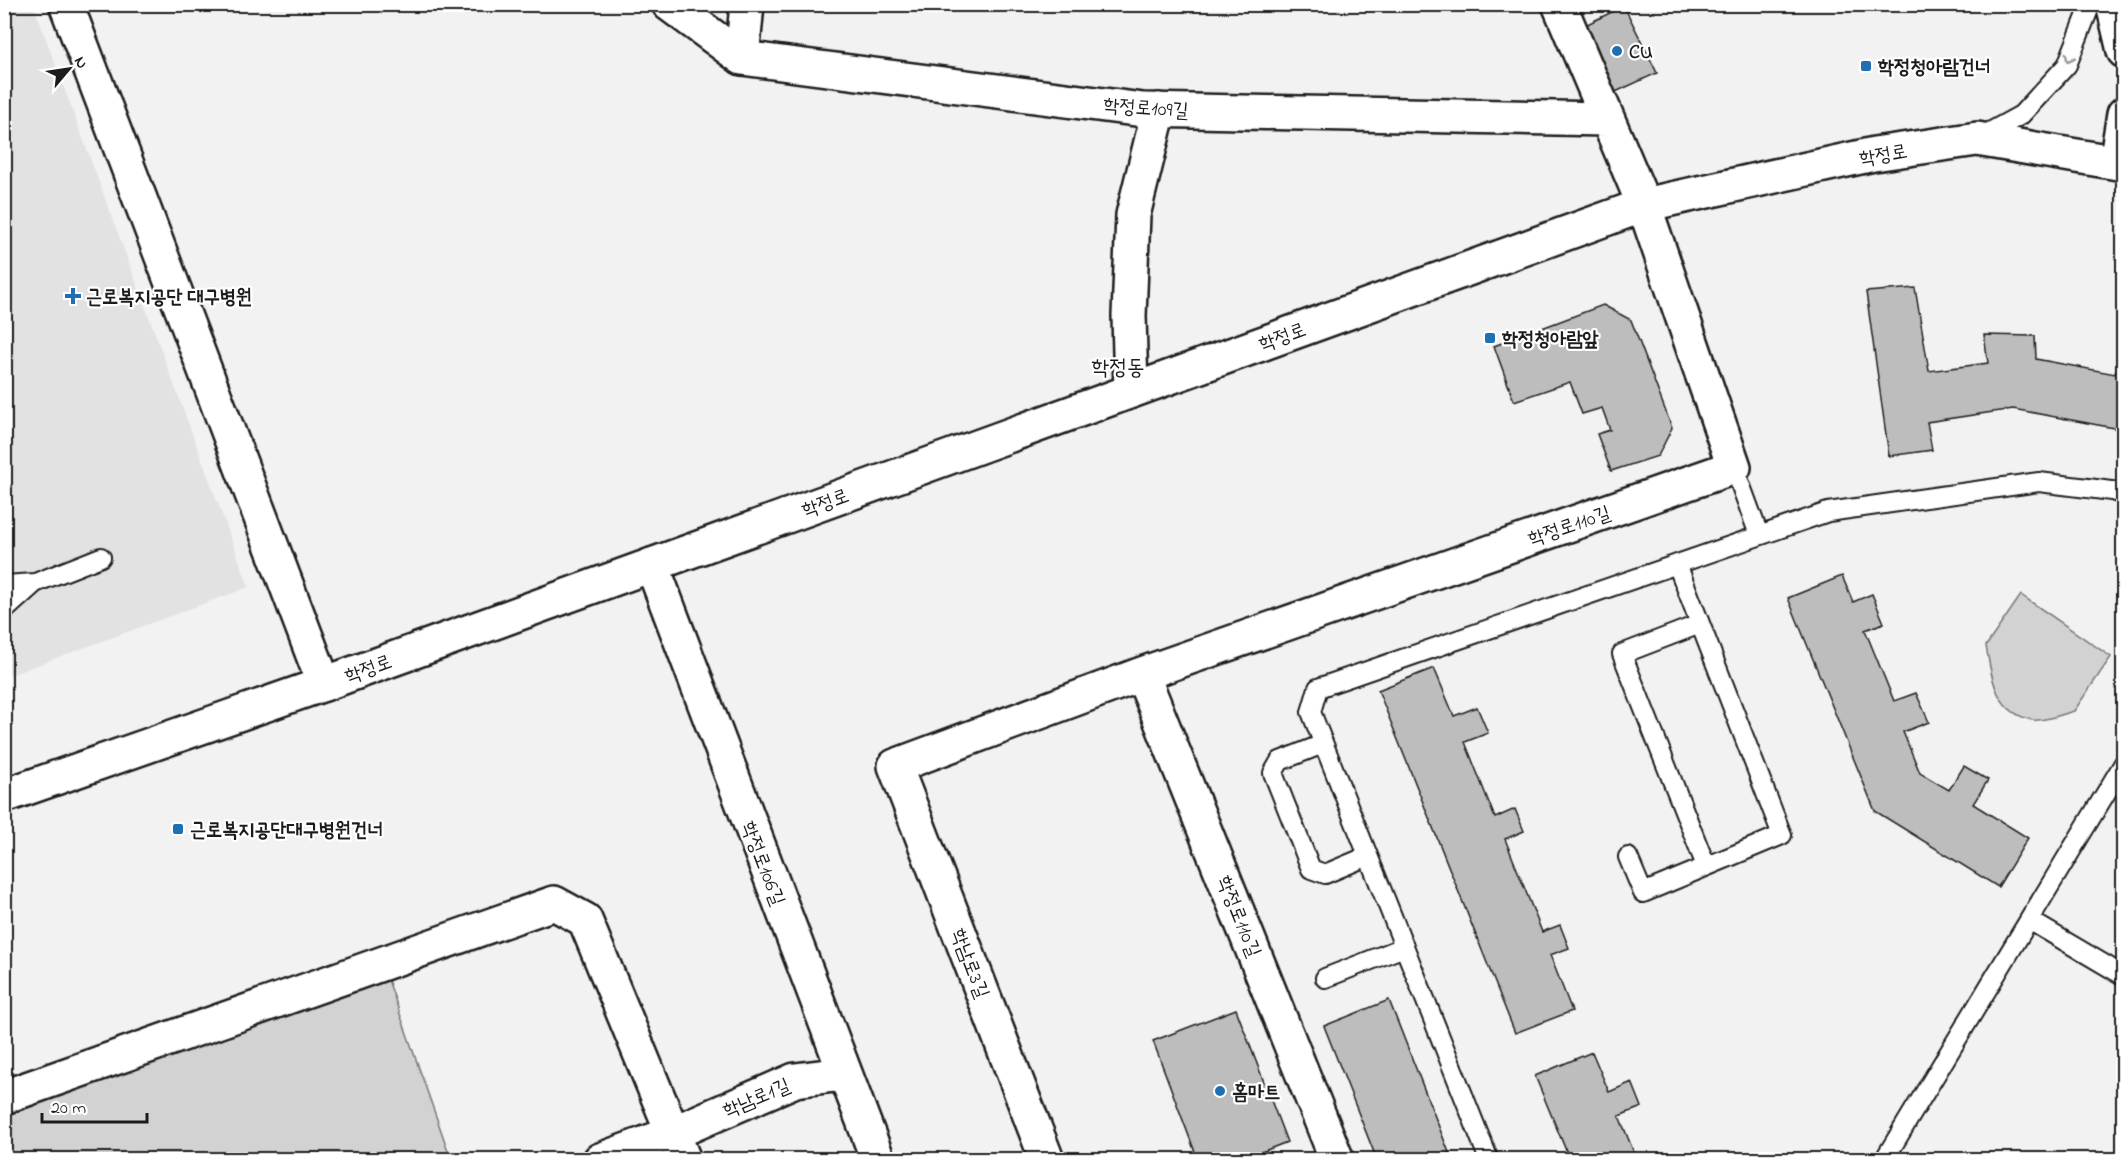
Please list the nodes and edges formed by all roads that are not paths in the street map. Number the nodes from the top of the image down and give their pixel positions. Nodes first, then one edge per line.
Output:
1 (66, 4) edge
2 (669, 4) edge
3 (747, 4) edge
4 (1559, 4) edge
5 (2091, 4) edge
6 (2113, 4) edge
7 (2124, 51) edge
8 (742, 58) junction
9 (1159, 110) junction
10 (2124, 114) edge
11 (1606, 119) junction
12 (1977, 139) junction
13 (2120, 163) edge
14 (1644, 205) junction
15 (1131, 391) junction
16 (1734, 467) junction
17 (2124, 495) edge
18 (1759, 535) junction
19 (101, 557) dead end
20 (1677, 564) junction
21 (652, 565) junction
22 (35, 582) junction
23 (4, 585) edge
24 (4, 611) edge
25 (1700, 624) junction
26 (1142, 674) junction
27 (324, 684) junction
28 (1323, 744) junction
29 (2124, 763) edge
30 (895, 766) joint
31 (4, 796) edge
32 (1368, 856) junction
33 (1628, 857) dead end
34 (1706, 866) junction
35 (2029, 920) junction
36 (1404, 947) junction
37 (2124, 976) edge
38 (1325, 978) dead end
39 (843, 1074) junction
40 (4, 1097) edge
41 (679, 1146) edge
42 (600, 1160) edge
43 (878, 1160) edge
44 (1047, 1160) edge
45 (1336, 1160) edge
46 (1489, 1160) edge
47 (1884, 1160) edge

1 - 27 street
2 - 8 street
3 - 8 street
4 - 11 street
5 -> 12 lane
6 - 7 street
8 - 9 street, 학정로109길
9 - 11 street, 학정로109길
9 - 15 street
10 - 13 street
11 - 14 street
12 - 13 street, 학정로
12 - 14 street, 학정로
14 - 15 street, 학정로
14 - 16 street
15 - 21 street, 학정로
16 - 18 lane
16 - 26 street, 학정로110길
17 - 18 lane
18 - 20 lane
19 - 22 lane
20 - 25 lane
20 - 28 lane
21 - 27 street, 학정로
21 - 39 street, 학정로106길
22 - 23 lane
22 - 24 lane
25 - 34 lane
25 - 34 lane
26 - 30 street, 학정로110길
26 - 45 street, 학정로110길
27 - 31 street, 학정로
28 - 32 lane
28 - 32 lane
29 - 35 lane
30 - 44 street, 학남로3길
32 - 36 lane
33 - 34 lane
35 - 37 lane
35 - 47 lane
36 - 38 lane
36 - 46 lane
39 - 41 street, 학남로1길
39 - 43 street, 학정로106길
40 - 41 street
41 - 42 street, 학남로1길

